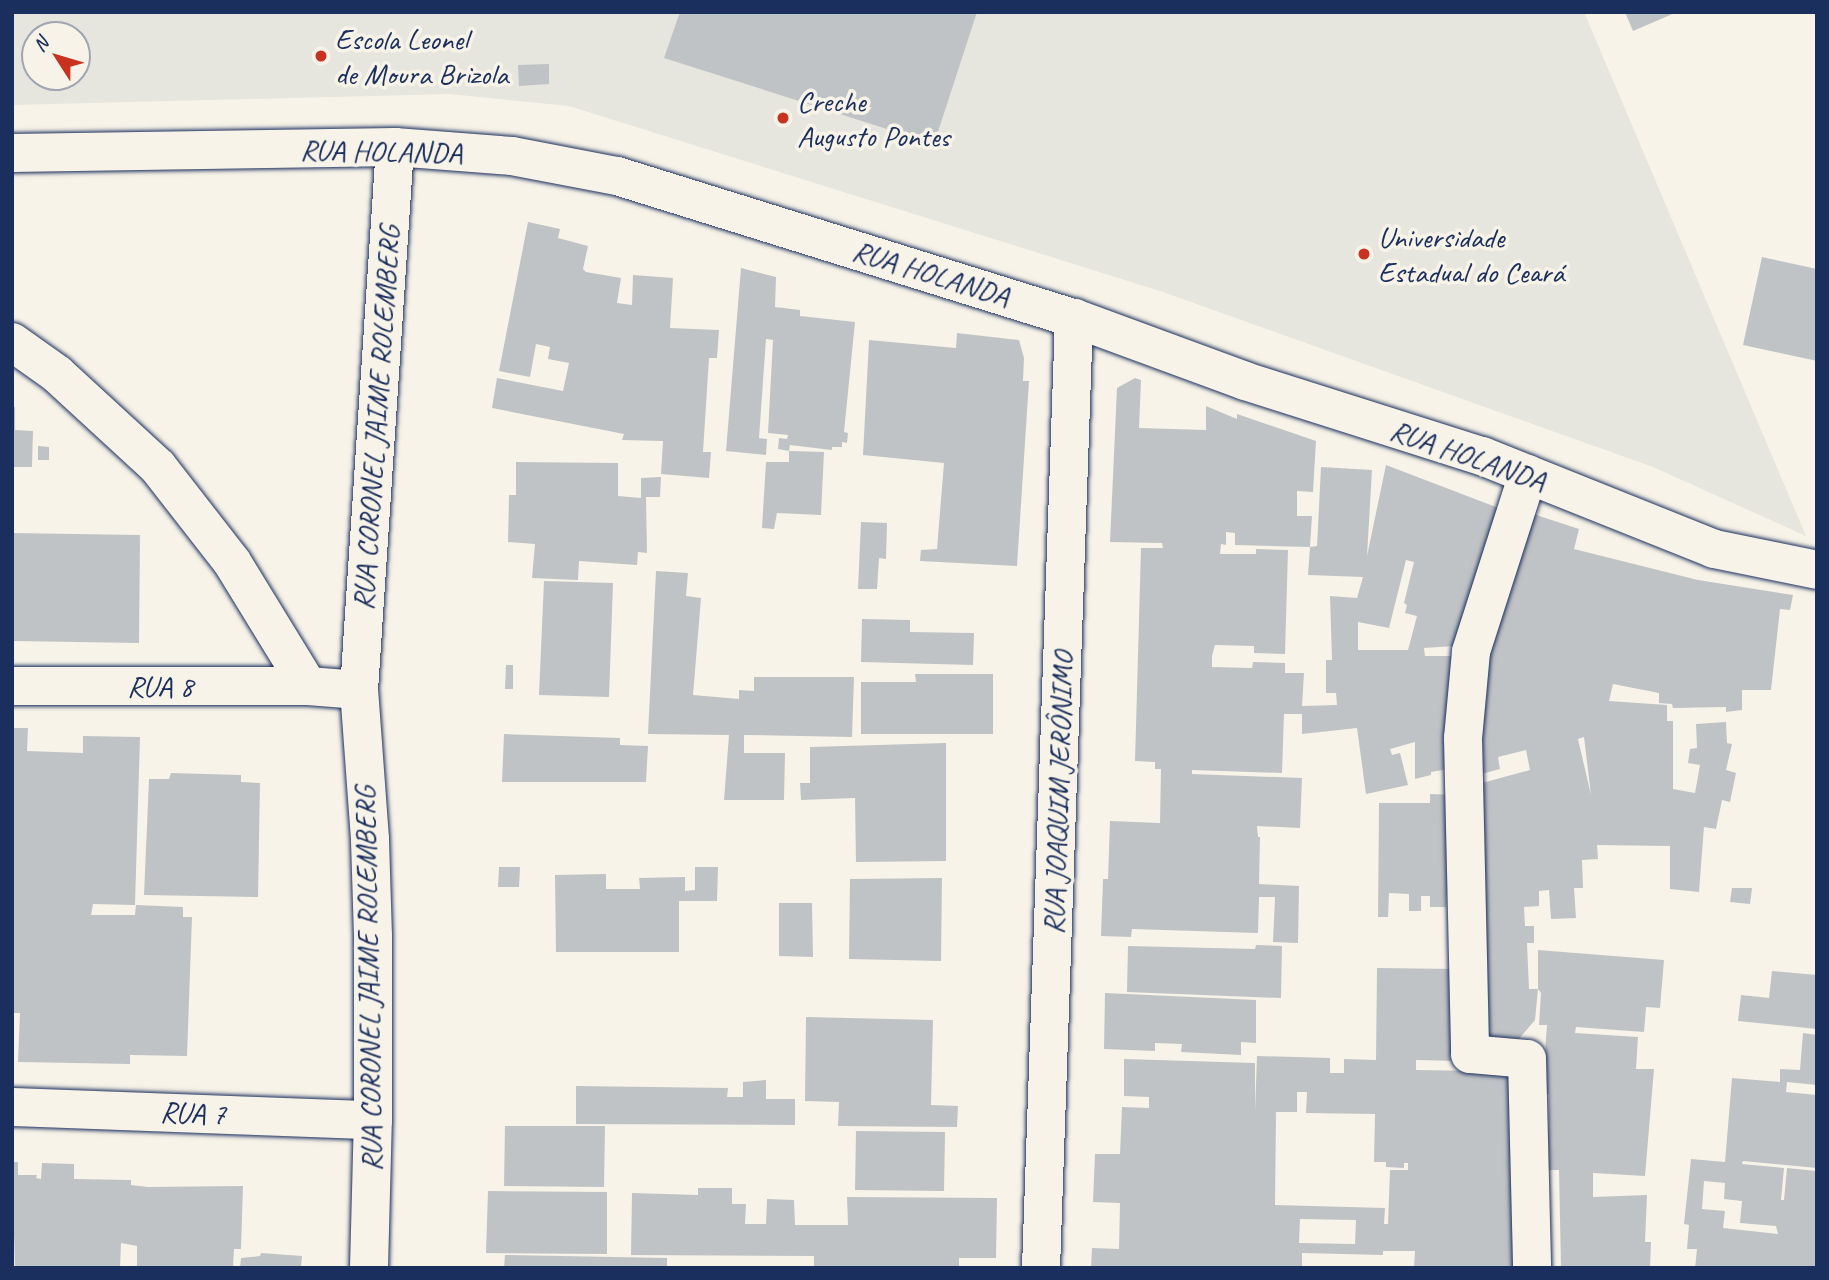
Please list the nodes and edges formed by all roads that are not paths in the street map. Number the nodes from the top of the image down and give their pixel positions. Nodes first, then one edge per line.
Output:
1 (395, 147) junction
2 (12, 153) edge
3 (1074, 318) junction
4 (12, 342) edge
5 (1528, 474) junction
6 (1817, 570) edge
7 (12, 686) edge
8 (308, 686) junction
9 (359, 690) junction
10 (12, 1107) edge
11 (373, 1120) junction
12 (369, 1268) edge
13 (1041, 1268) edge
14 (1532, 1268) edge

1 - 2 street, RUA HOLANDA
1 - 3 street, RUA HOLANDA
1 - 9 street, RUA CORONEL JAIME ROLEMBERG
3 - 5 street, RUA HOLANDA
3 - 13 street, RUA JOAQUIM JERÔNIMO
4 - 8 street
5 - 6 street, RUA HOLANDA
5 - 14 street
7 - 8 street, RUA 8
8 - 9 street
9 - 11 street, RUA CORONEL JAIME ROLEMBERG
10 - 11 street, RUA 7
11 - 12 street, RUA CORONEL JAIME ROLEMBERG

